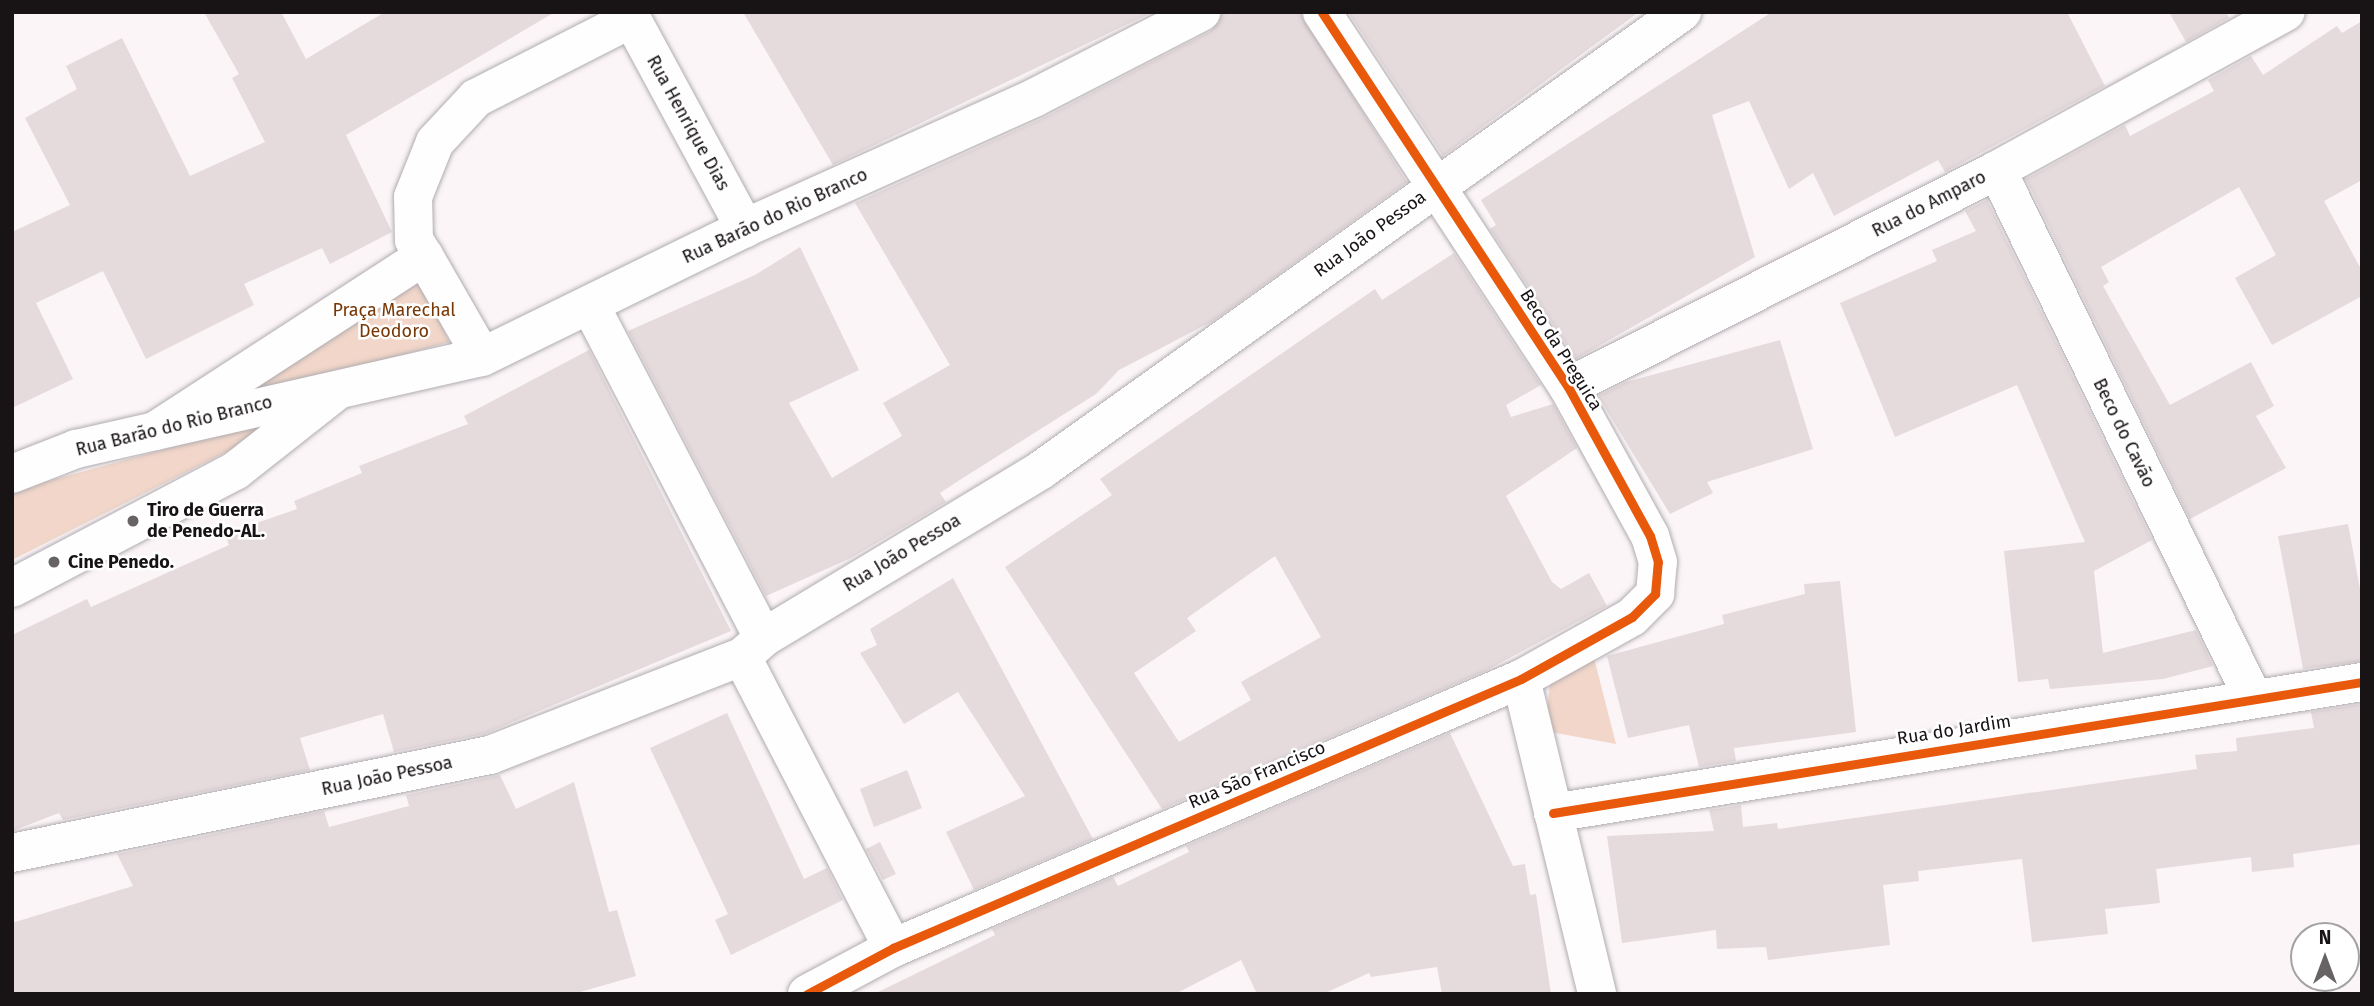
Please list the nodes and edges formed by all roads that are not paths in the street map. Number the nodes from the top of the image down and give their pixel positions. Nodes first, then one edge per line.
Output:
1 (1201, 12) edge
2 (1322, 12) edge
3 (1682, 12) edge
4 (2286, 12) edge
5 (630, 16) edge
6 (1997, 170) junction
7 (1436, 186) junction
8 (746, 228) junction
9 (424, 256) junction
10 (590, 305) junction
11 (482, 357) junction
12 (1568, 387) junction
13 (339, 390) junction
14 (155, 431) junction
15 (12, 474) edge
16 (1650, 536) joint
17 (12, 588) edge
18 (752, 647) junction
19 (1521, 679) junction
20 (2362, 682) edge
21 (2252, 696) junction
22 (1553, 813) junction
23 (12, 853) edge
24 (893, 948) junction
25 (807, 994) edge
26 (1597, 994) edge

1 - 8 street, Rua Barão do Rio Branco
2 - 7 street, Beco da Preguica
3 - 7 street, Rua João Pessoa
4 - 6 street, Rua do Amparo
5 - 8 street, Rua Henrique Dias
5 - 9 street, Rua Henrique Dias
6 - 12 street, Rua do Amparo
6 - 21 street, Beco do Cavão
7 - 12 street, Beco da Preguica
7 - 18 street, Rua João Pessoa
8 - 10 street, Rua Barão do Rio Branco
9 - 11 street, Rua Henrique Dias
9 - 14 street
10 - 11 street, Rua Barão do Rio Branco
10 - 18 street
11 - 13 street, Rua Barão do Rio Branco
12 - 16 street, Beco da Preguica
13 - 14 street, Rua Barão do Rio Branco
13 - 17 street, Rua Barão do Rio Branco
14 - 15 street, Rua Barão do Rio Branco
16 - 19 street, Rua São Francisco
18 - 23 street, Rua João Pessoa
18 - 24 street
19 - 22 street
19 - 24 street, Rua São Francisco
20 - 21 street, Rua do Jardim
21 - 22 street, Rua do Jardim
22 - 26 street
24 - 25 street, Rua São Francisco

